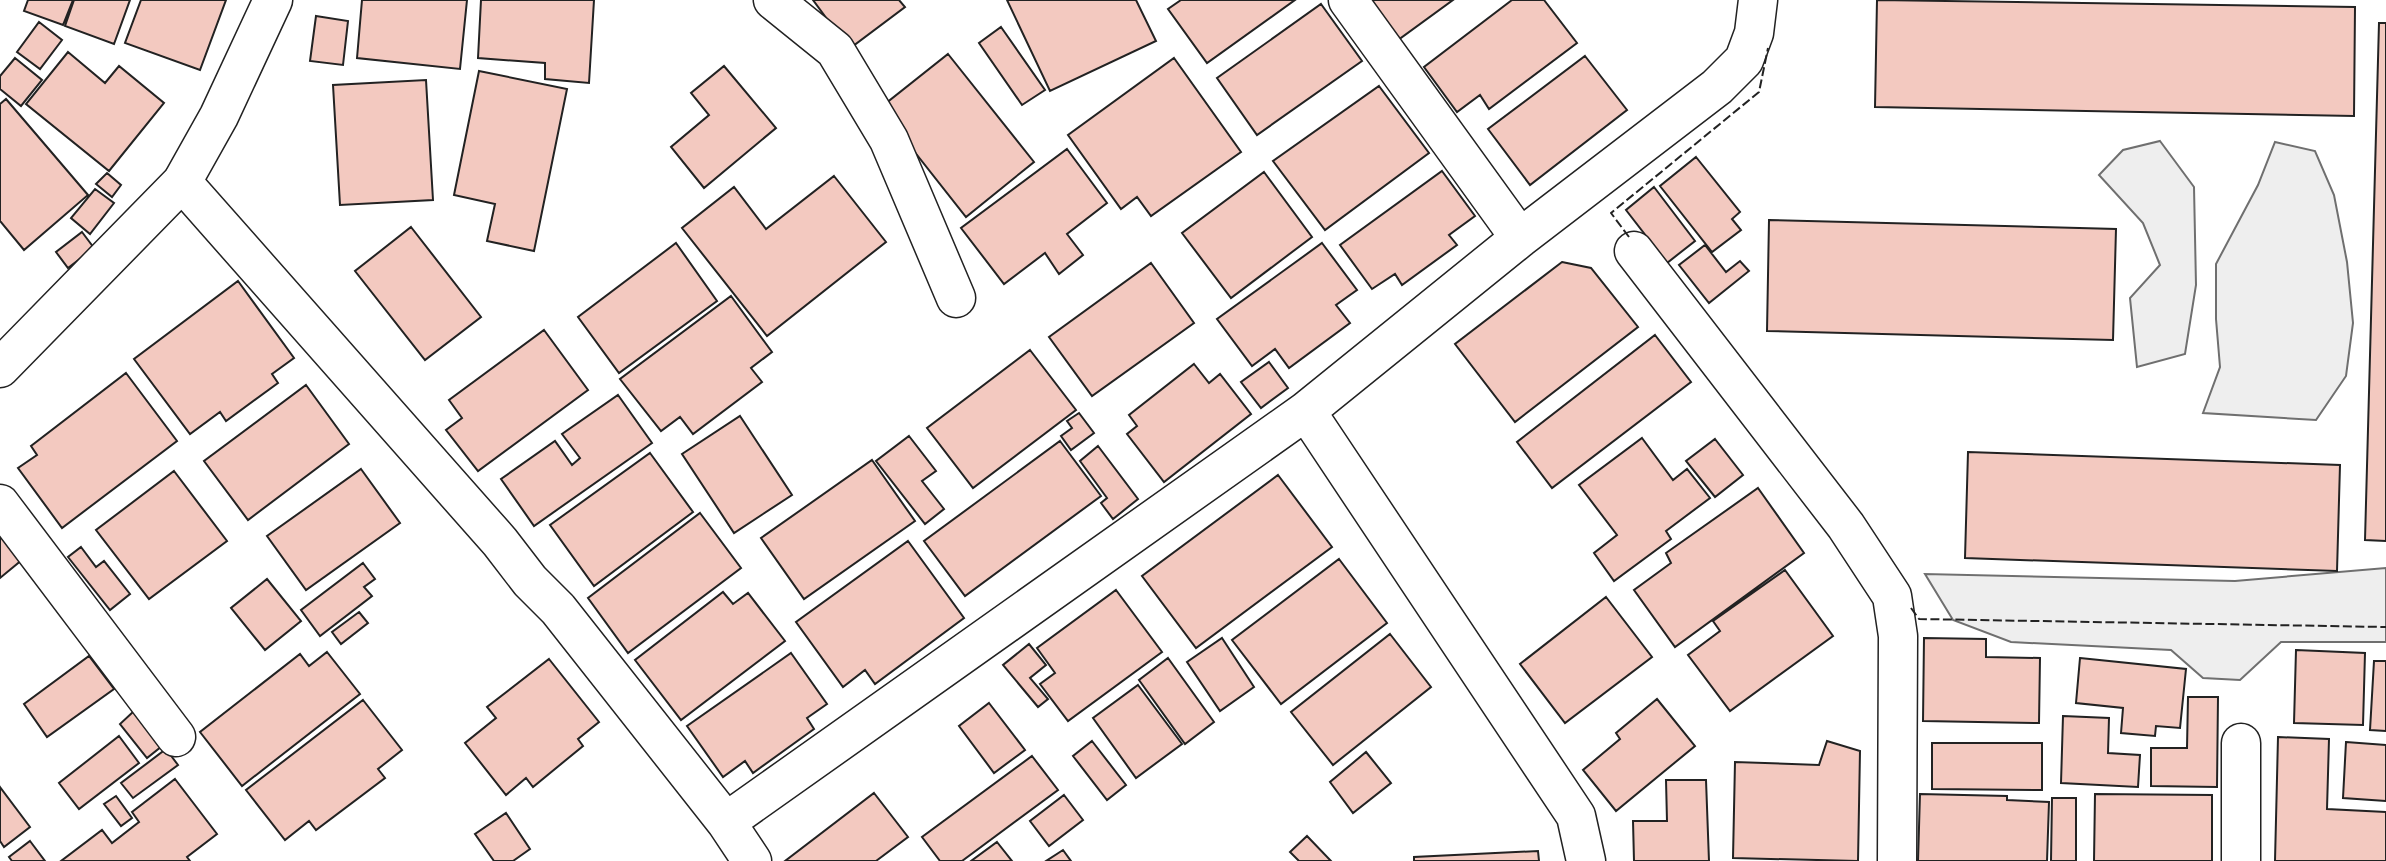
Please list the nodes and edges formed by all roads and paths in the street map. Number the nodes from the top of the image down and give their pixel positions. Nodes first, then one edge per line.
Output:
1 (273, 0) edge
2 (773, 0) edge
3 (1348, 0) edge
4 (1758, 0) edge
5 (182, 182) junction
6 (1520, 237) junction
7 (1634, 251) dead end
8 (956, 298) dead end
9 (0, 367) edge
10 (1306, 411) junction
11 (0, 504) edge
12 (176, 737) dead end
13 (2241, 743) dead end
14 (726, 822) junction
15 (752, 861) edge
16 (1586, 861) edge
17 (1897, 861) edge
18 (2241, 861) edge

1 - 5 street
2 - 8 street
3 - 6 street
4 - 6 street
5 - 9 street
5 - 14 street
6 - 10 street
7 - 17 street
10 - 14 street
10 - 16 street
11 - 12 street
13 - 18 street
14 - 15 street

